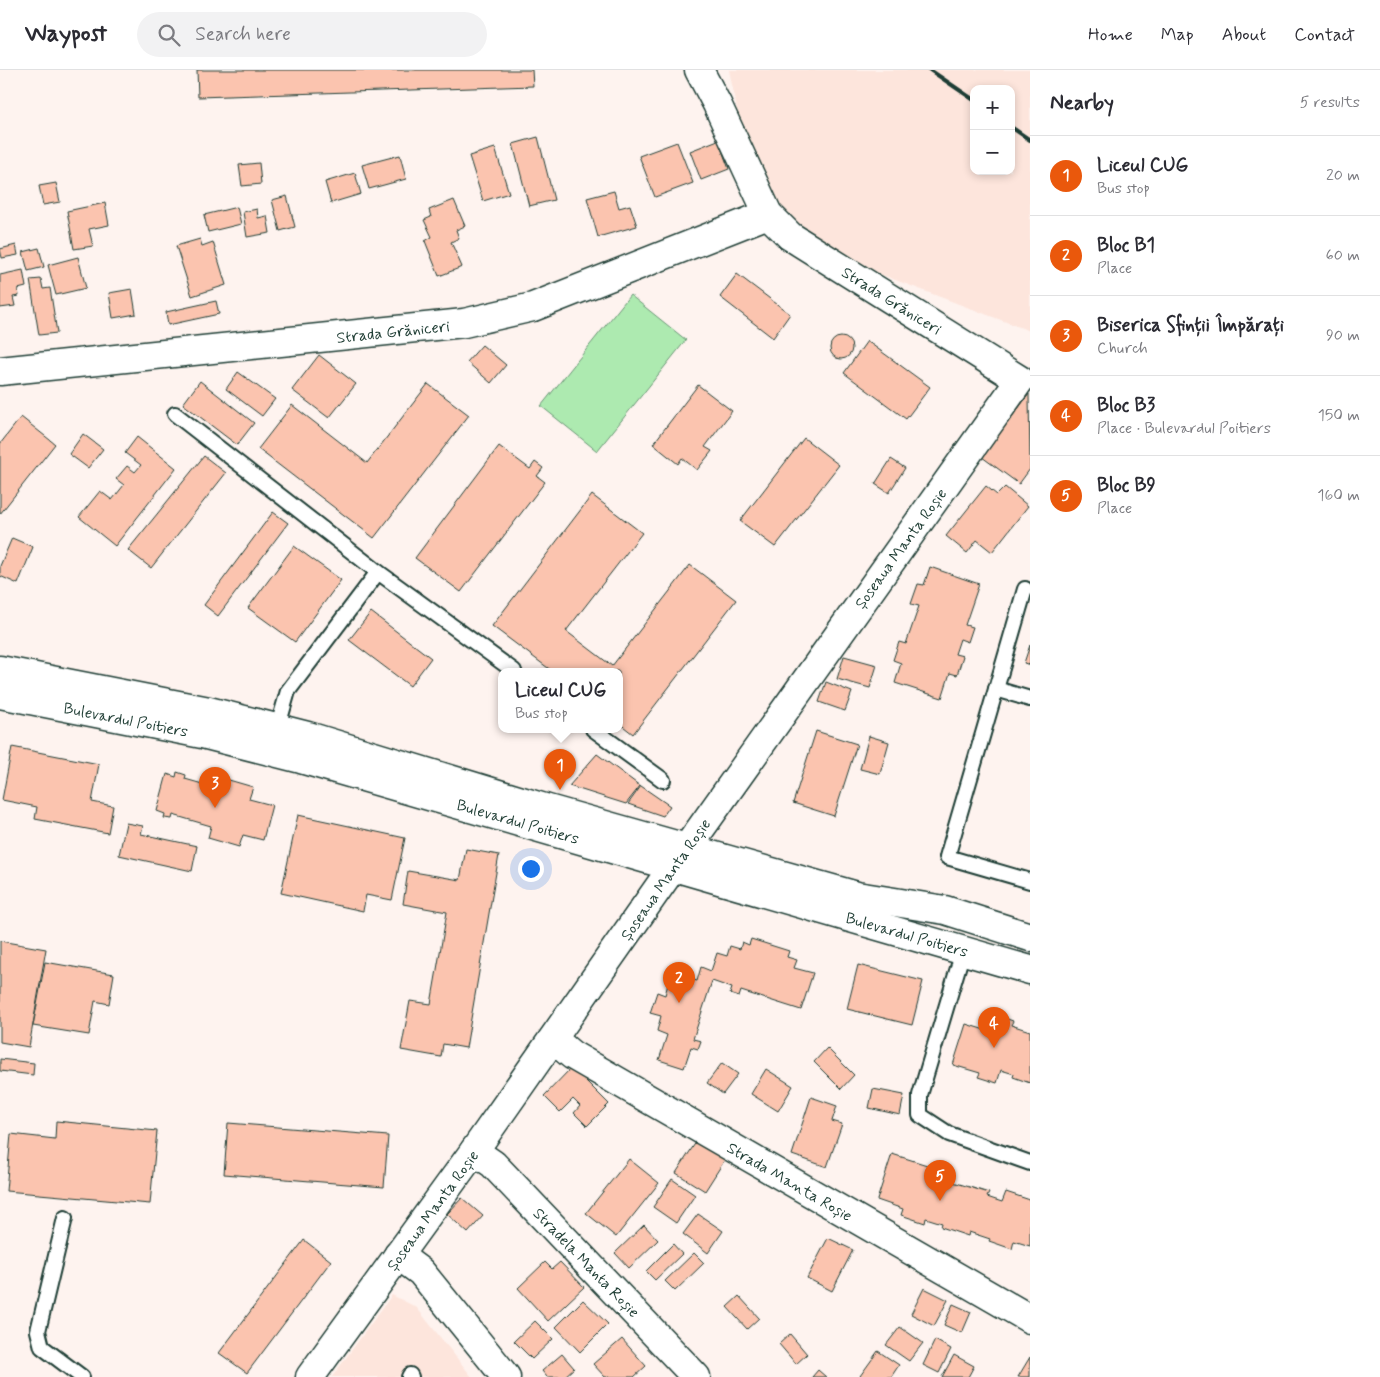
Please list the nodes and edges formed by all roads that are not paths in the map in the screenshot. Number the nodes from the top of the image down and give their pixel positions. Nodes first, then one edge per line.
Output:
1 (699, 70) edge
2 (768, 214) junction
3 (0, 371) edge
4 (1025, 380) edge
5 (175, 414) dead end
6 (378, 572) junction
7 (1025, 589) dead end
8 (510, 668) edge
9 (0, 670) edge
10 (996, 689) junction
11 (0, 694) edge
12 (1030, 699) edge
13 (598, 733) edge
14 (274, 740) junction
15 (663, 780) dead end
16 (680, 857) junction
17 (1030, 881) edge
18 (1029, 934) edge
19 (963, 951) junction
20 (1030, 970) edge
21 (553, 1039) junction
22 (474, 1151) junction
23 (1030, 1163) edge
24 (65, 1218) dead end
25 (398, 1255) junction
26 (1030, 1319) edge
27 (82, 1377) edge
28 (310, 1377) edge
29 (506, 1377) edge
30 (696, 1377) edge

1 - 2 street, Strada Grăniceri
2 - 3 street, Strada Grăniceri
2 - 4 street, Strada Grăniceri
4 - 16 street, Șoseaua Manta Roșie
5 - 6 lane
6 - 8 lane
6 - 14 lane
7 - 10 lane
9 - 14 street, Bulevardul Poitiers
10 - 12 lane
10 - 17 lane
11 - 14 street, Bulevardul Poitiers
13 - 15 lane
14 - 16 street, Bulevardul Poitiers
16 - 18 street, Bulevardul Poitiers
16 - 19 street, Bulevardul Poitiers
16 - 21 street, Șoseaua Manta Roșie
19 - 20 street, Bulevardul Poitiers
19 - 23 lane
21 - 22 street, Șoseaua Manta Roșie
21 - 26 street, Strada Manta Roșie
22 - 25 street, Șoseaua Manta Roșie
22 - 30 street, Stradela Manta Roșie
24 - 27 lane
25 - 28 street, Șoseaua Manta Roșie
25 - 29 street

